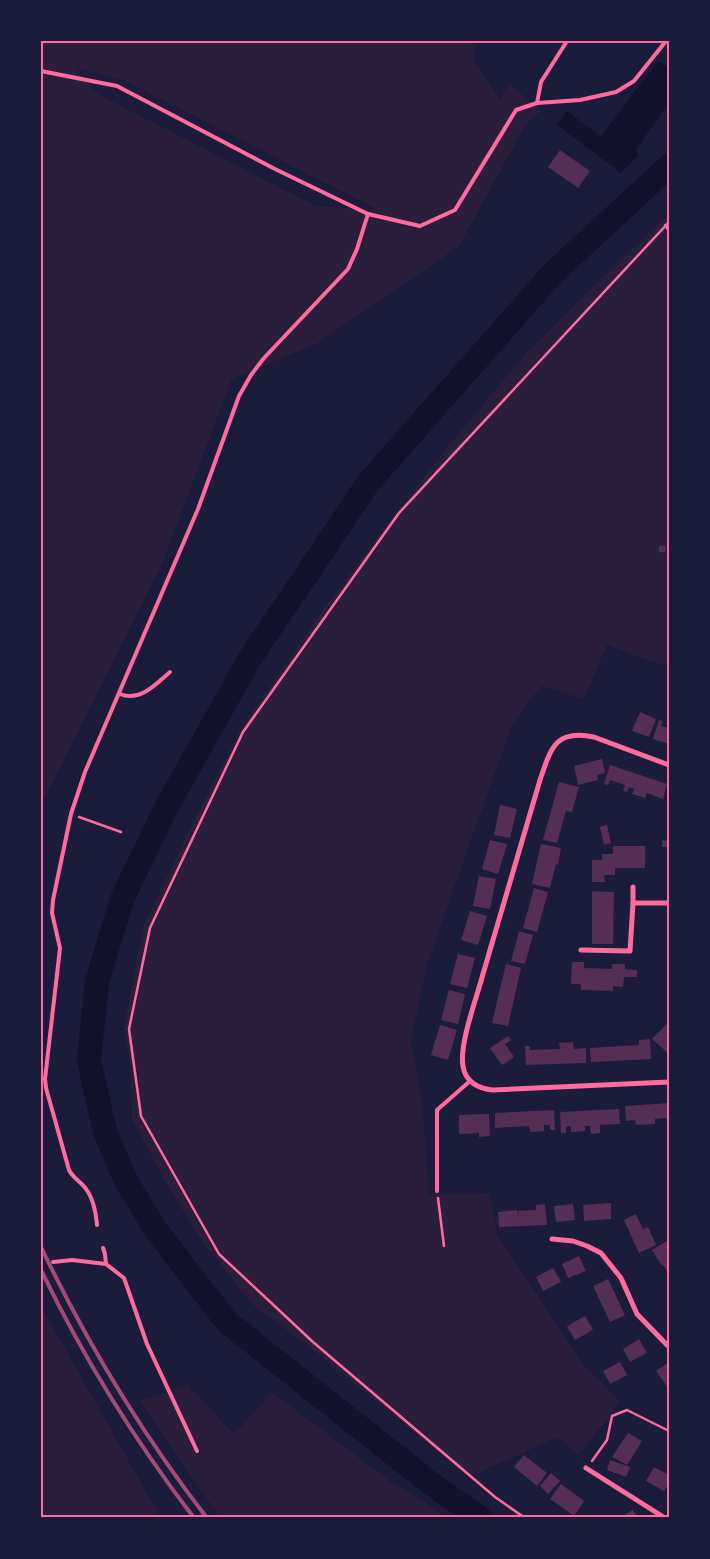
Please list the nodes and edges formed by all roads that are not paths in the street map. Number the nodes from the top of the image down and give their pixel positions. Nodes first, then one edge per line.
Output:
1 (567, 41) edge
2 (666, 41) edge
3 (41, 71) edge
4 (537, 103) junction
5 (368, 214) junction
6 (170, 672) dead end
7 (120, 694) junction
8 (669, 765) edge
9 (633, 887) dead end
10 (632, 903) junction
11 (669, 903) edge
12 (581, 950) dead end
13 (470, 1081) junction
14 (669, 1082) edge
15 (437, 1191) road end
16 (96, 1225) dead end
17 (552, 1239) dead end
18 (102, 1248) dead end
19 (53, 1262) dead end
20 (106, 1264) junction
21 (669, 1347) edge
22 (197, 1451) dead end
23 (586, 1468) road end
24 (665, 1518) edge

1 - 4 lane
2 - 4 lane
3 - 5 lane
4 - 5 lane
5 - 7 lane
6 - 7 lane
7 - 16 lane
8 - 13 street
9 - 10 street
10 - 11 street
10 - 12 street
13 - 14 street
13 - 15 lane
17 - 21 street
18 - 20 lane
19 - 20 lane
20 - 22 lane
23 - 24 street

